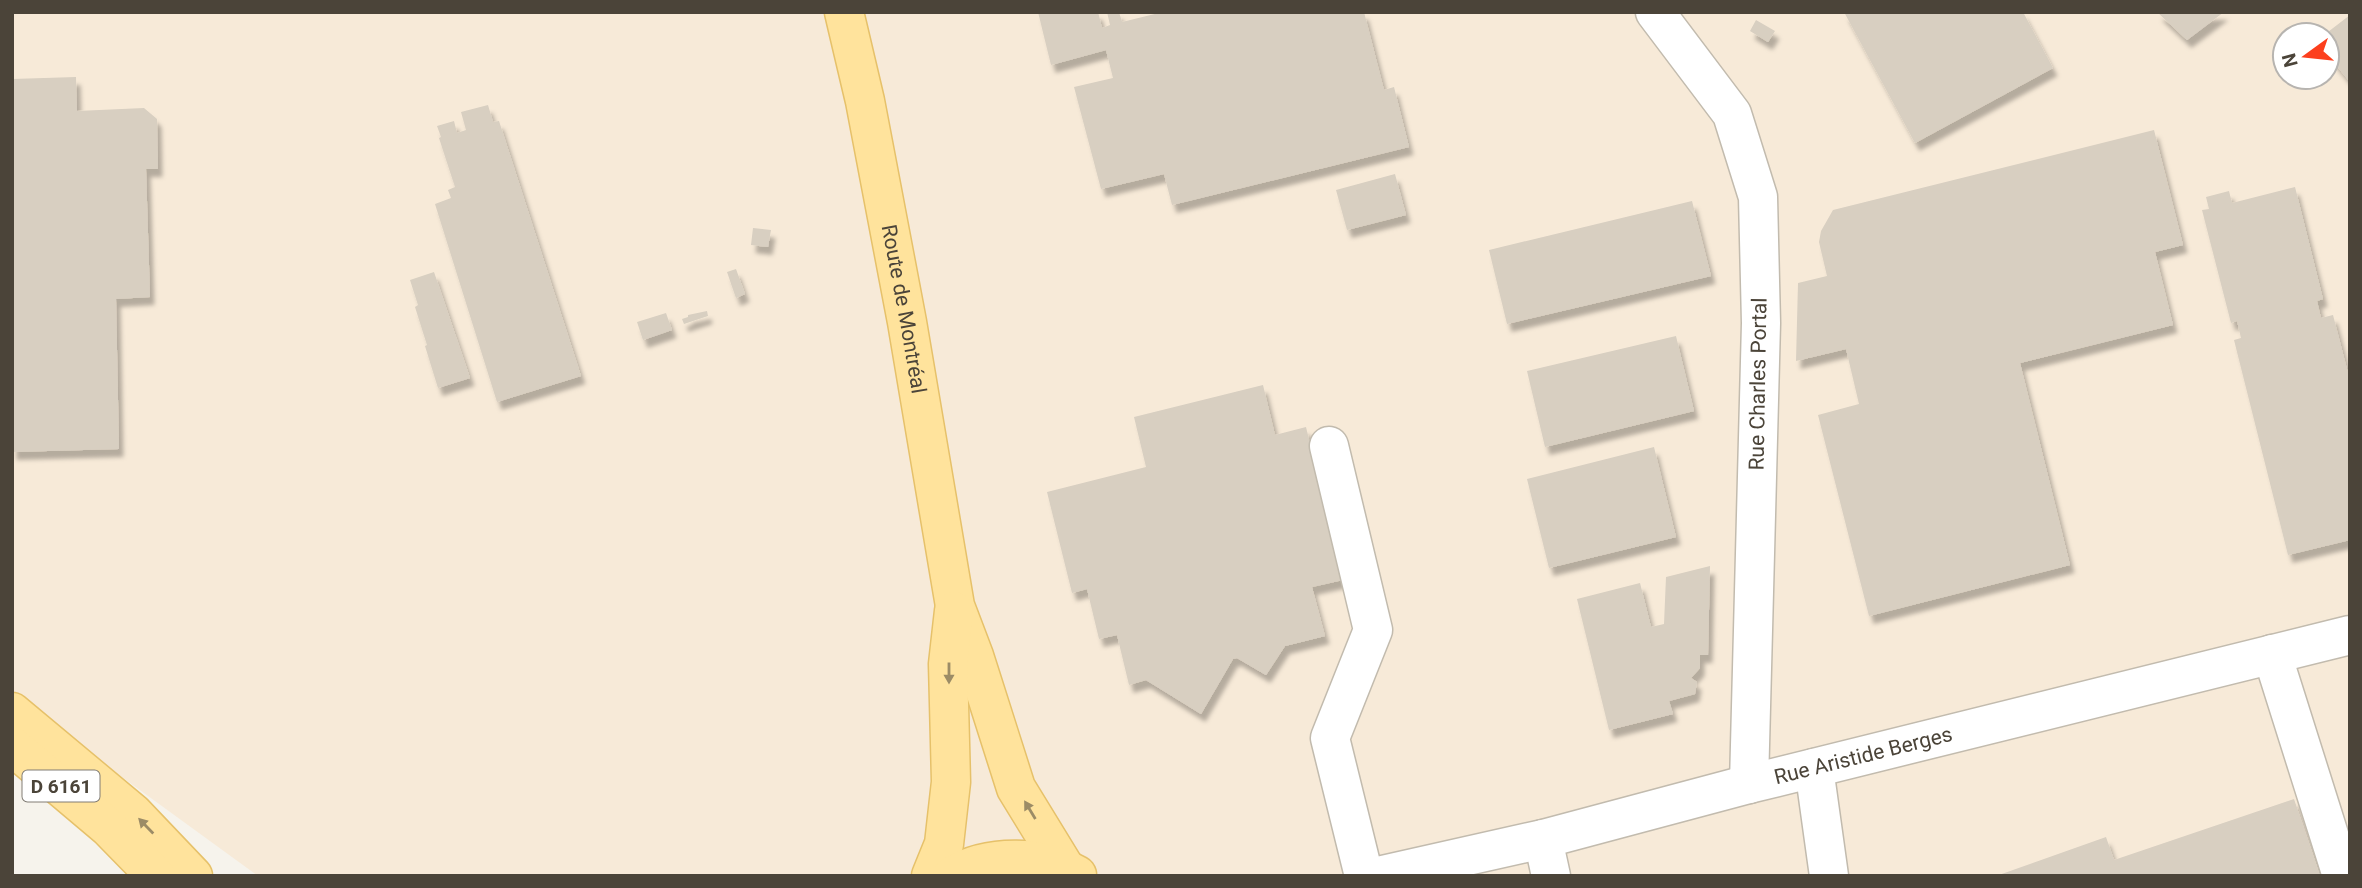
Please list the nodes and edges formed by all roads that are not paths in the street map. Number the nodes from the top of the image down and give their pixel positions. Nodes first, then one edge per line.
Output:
1 (844, 12) edge
2 (1655, 12) edge
3 (1328, 446) dead end
4 (955, 606) junction
5 (2350, 635) edge
6 (2272, 654) junction
7 (12, 712) edge
8 (12, 749) edge
9 (1814, 768) junction
10 (1749, 784) junction
11 (1543, 839) junction
12 (1458, 867) edge
13 (1072, 872) edge
14 (156, 876) edge
15 (193, 876) edge
16 (931, 876) edge
17 (952, 876) edge
18 (1364, 876) edge
19 (1378, 876) edge
20 (1551, 876) edge
21 (1829, 876) edge
22 (2342, 876) edge

1 - 4 main road, Route de Montréal
2 - 10 street, Rue Charles Portal
3 - 18 street
13 -> 4 main road, Route de Montréal
4 -> 16 main road, Route de Montréal
5 - 6 street, Rue Aristide Berges
6 - 9 street, Rue Aristide Berges
6 - 22 street
15 -> 7 main road
8 - 14 main road, D 6161
9 - 10 street, Rue Aristide Berges
9 - 21 street
10 - 11 street, Rue Aristide Berges
11 - 12 street, Rue Aristide Berges
11 - 20 street
12 - 19 street, Rue Aristide Berges
13 - 17 main road

